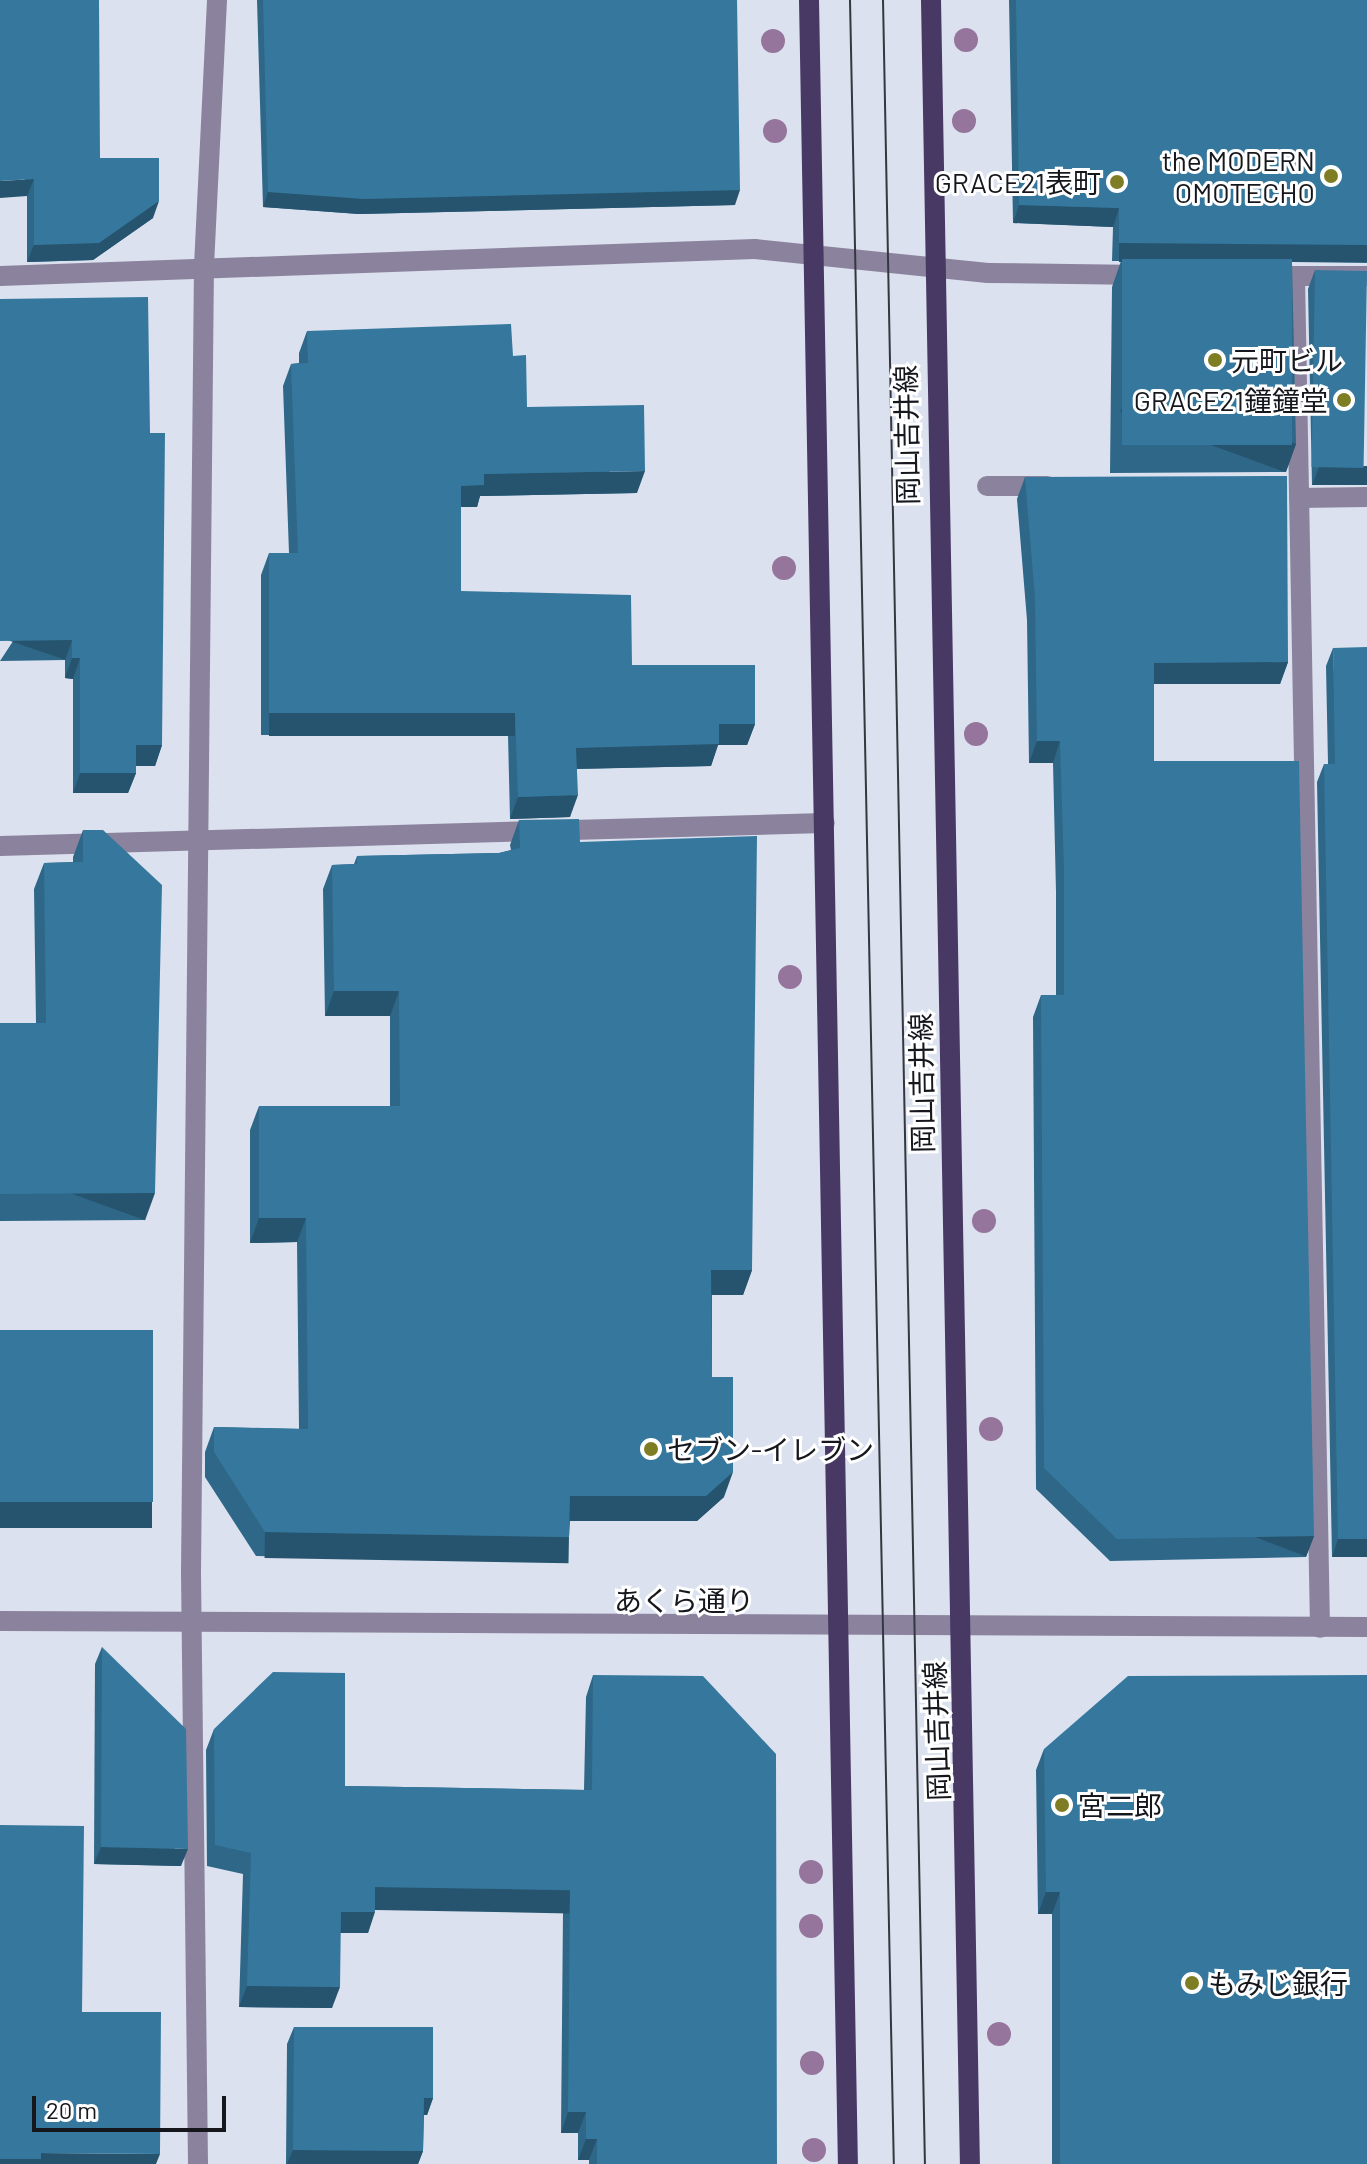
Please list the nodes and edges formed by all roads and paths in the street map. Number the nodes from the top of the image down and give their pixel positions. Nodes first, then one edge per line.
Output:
1 (217, 0) edge
2 (809, 0) edge
3 (931, 0) edge
4 (816, 256) junction
5 (204, 266) junction
6 (935, 268) junction
7 (1172, 275) edge
8 (0, 276) edge
9 (1249, 276) edge
10 (1295, 276) junction
11 (1367, 276) edge
12 (1268, 485) edge
13 (987, 486) dead end
14 (1065, 486) edge
15 (1299, 492) junction
16 (1367, 497) edge
17 (825, 823) junction
18 (198, 841) junction
19 (0, 846) edge
20 (0, 1621) edge
21 (191, 1625) junction
22 (1367, 1627) edge
23 (961, 1628) junction
24 (1320, 1628) junction
25 (839, 1629) junction
26 (198, 2164) edge
27 (848, 2164) edge
28 (970, 2164) edge

1 - 5 street
2 - 4 main road
3 - 6 main road, 岡山吉井線
4 - 5 street
4 - 6 street
4 - 17 main road
5 - 8 street
5 - 18 street
6 - 7 street
6 - 23 main road, 岡山吉井線
9 - 10 street
10 - 11 street
10 - 15 street
12 - 15 street
13 - 14 street
15 - 16 street
15 - 24 street
17 - 18 street
17 - 25 main road
18 - 19 street
18 - 21 street
20 - 21 street, あくら通り
21 - 25 street, あくら通り
21 - 26 street
22 - 24 street, あくら通り
23 - 24 street, あくら通り
23 - 25 street, あくら通り
23 - 28 main road, 岡山吉井線
25 - 27 main road

